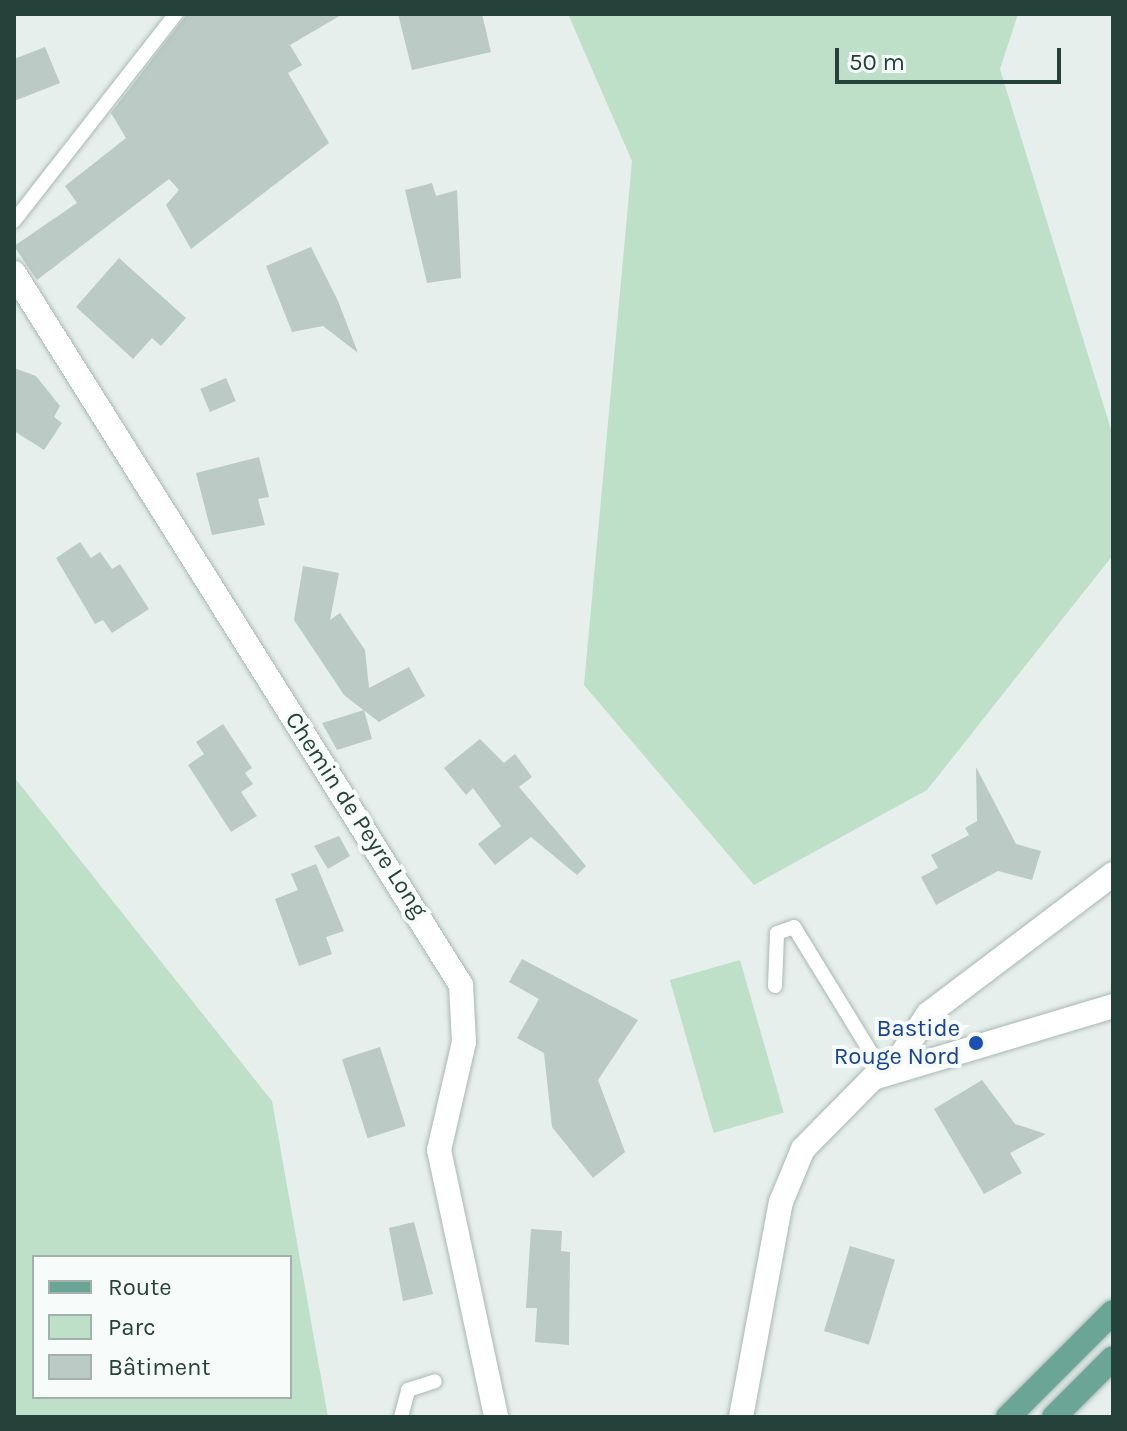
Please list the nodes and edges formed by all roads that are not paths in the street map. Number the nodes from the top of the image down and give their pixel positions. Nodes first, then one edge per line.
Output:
1 (176, 14) edge
2 (14, 221) edge
3 (14, 273) edge
4 (1113, 874) edge
5 (775, 986) dead end
6 (1113, 1006) edge
7 (887, 1072) junction
8 (1113, 1312) edge
9 (1113, 1358) edge
10 (435, 1381) dead end
11 (401, 1417) edge
12 (496, 1417) edge
13 (741, 1417) edge
14 (1008, 1417) edge
15 (1054, 1417) edge

1 - 2 lane
3 - 12 street, Chemin de Peyre Long
4 - 7 street
5 - 7 lane
6 - 7 street
7 - 13 street
8 - 14 main road
9 - 15 main road
10 - 11 lane

